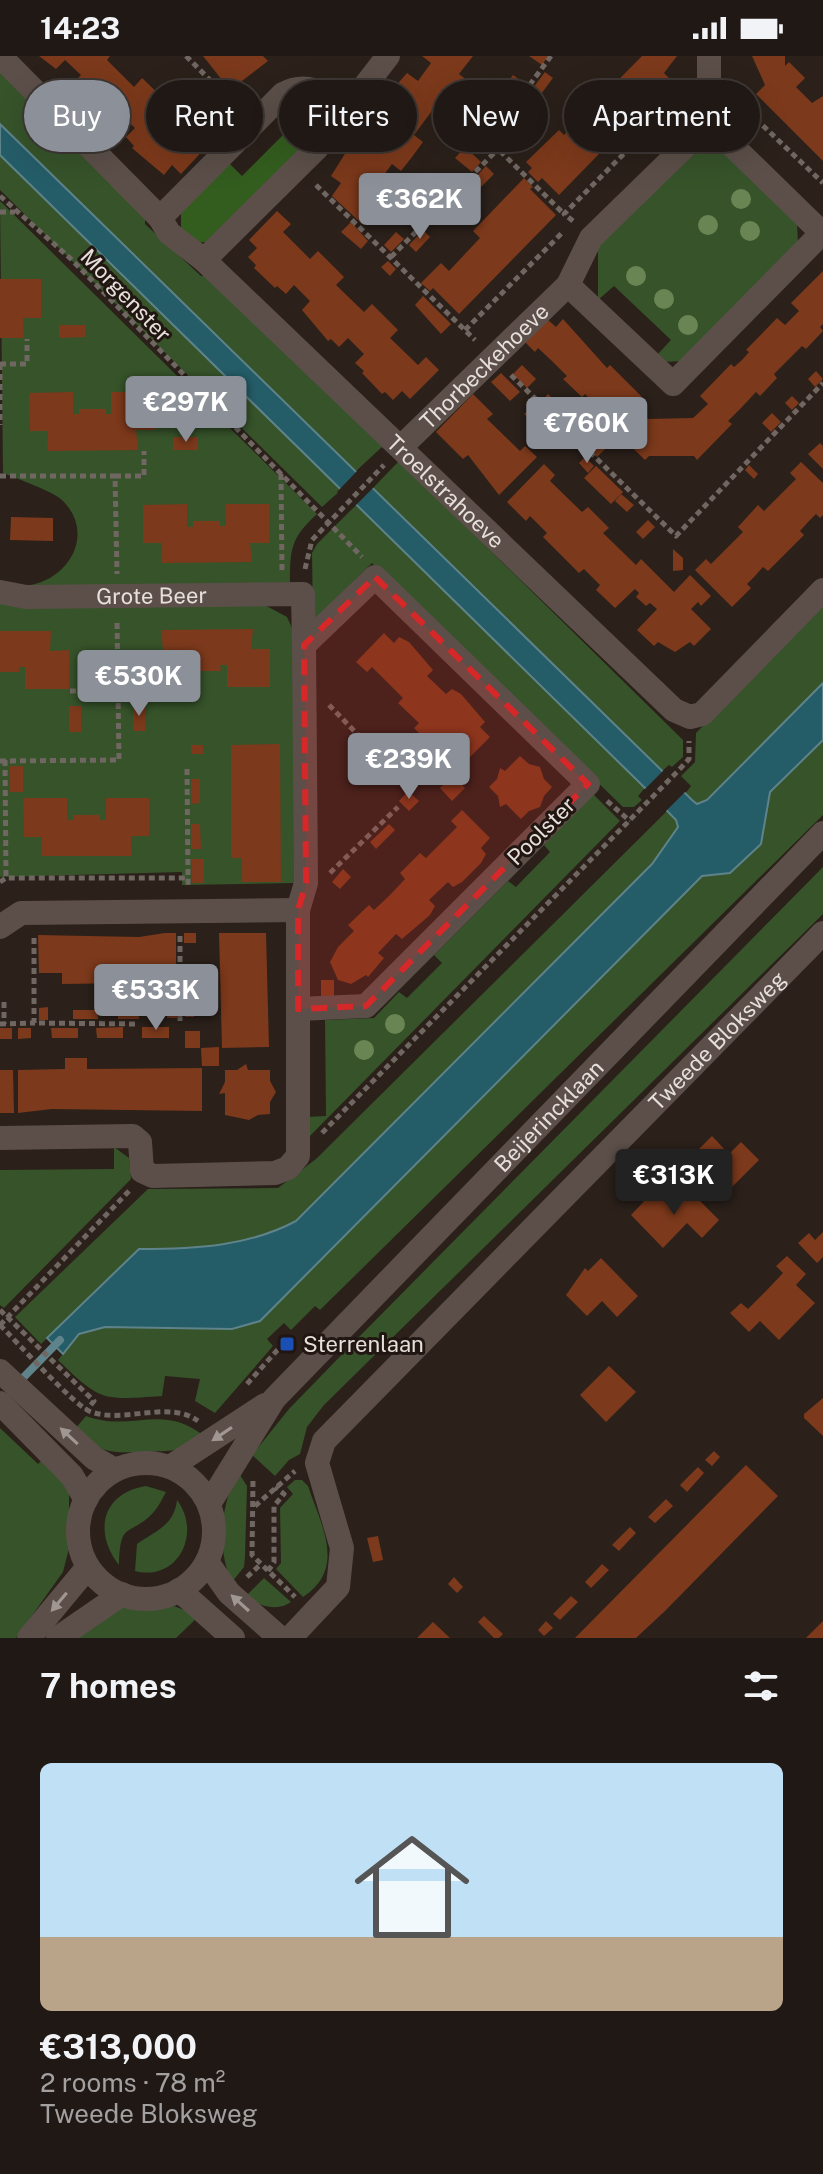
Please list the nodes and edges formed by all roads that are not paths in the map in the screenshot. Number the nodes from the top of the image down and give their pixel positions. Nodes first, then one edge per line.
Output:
1 (0, 56) edge
2 (388, 56) edge
3 (370, 80) edge
4 (279, 98) edge
5 (310, 152) edge
6 (675, 152) edge
7 (739, 152) edge
8 (160, 218) junction
9 (823, 234) edge
10 (204, 260) junction
11 (568, 285) junction
12 (401, 447) junction
13 (823, 590) edge
14 (0, 592) edge
15 (304, 645) junction
16 (823, 833) edge
17 (301, 900) junction
18 (0, 927) edge
19 (823, 933) edge
20 (298, 1009) junction
21 (0, 1138) edge
22 (3, 1372) edge
23 (274, 1399) junction
24 (5, 1408) edge
25 (170, 1467) junction
26 (115, 1470) junction
27 (86, 1500) junction
28 (209, 1504) junction
29 (207, 1562) junction
30 (88, 1567) junction
31 (179, 1590) junction
32 (122, 1594) junction
33 (29, 1638) edge
34 (58, 1638) edge
35 (233, 1638) edge
36 (280, 1638) edge
37 (290, 1638) edge

1 - 8 street, Troelstrahoeve
2 - 3 street
4 - 8 street
5 - 10 street
6 - 11 street, Thorbeckehoeve
7 - 9 street, Thorbeckehoeve
8 - 10 street, Troelstrahoeve
9 - 11 street, Thorbeckehoeve
10 - 12 street, Troelstrahoeve
11 - 12 street, Thorbeckehoeve
12 - 13 street, Troelstrahoeve
14 - 15 street, Grote Beer
15 - 17 street
15 - 20 street, Poolster
16 - 23 street, Beijerincklaan
17 - 18 street
17 - 20 street
19 - 37 street, Tweede Bloksweg
20 - 21 street
26 -> 22 street
23 -> 25 street, Beijerincklaan
23 - 28 street, Beijerincklaan
24 - 27 street
25 - 26 street
25 - 28 street
26 - 27 street
27 - 30 street
28 - 29 street
29 - 31 street
36 -> 29 street
30 - 32 street
30 -> 33 street
31 - 32 street
31 - 35 street
32 - 34 street

